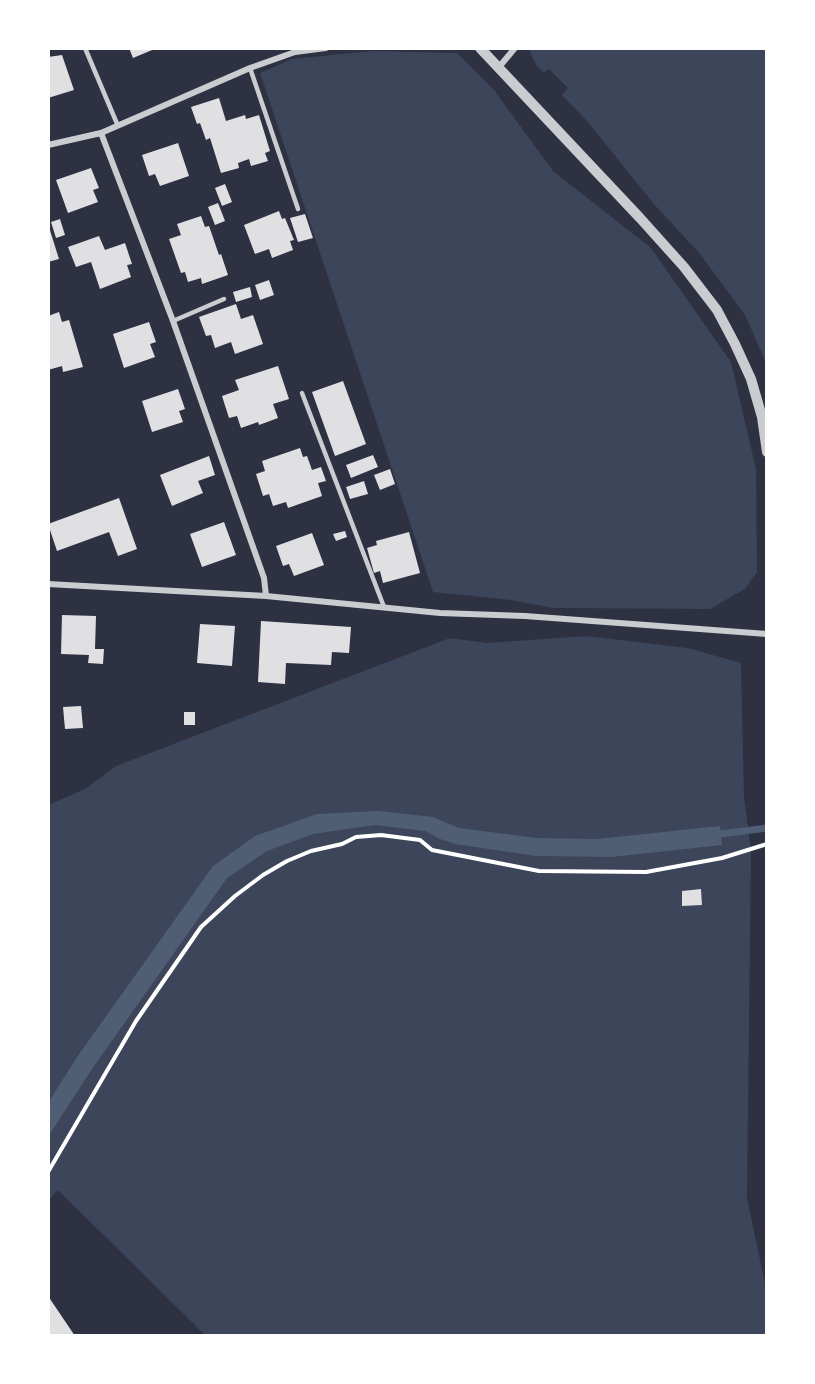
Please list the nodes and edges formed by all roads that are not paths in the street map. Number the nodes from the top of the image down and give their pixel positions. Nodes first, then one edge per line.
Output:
1 (85, 48) edge
2 (326, 48) edge
3 (480, 48) edge
4 (515, 48) edge
5 (499, 67) junction
6 (250, 68) junction
7 (118, 126) junction
8 (102, 133) junction
9 (48, 145) edge
10 (298, 209) dead end
11 (224, 299) dead end
12 (173, 321) junction
13 (302, 393) dead end
14 (767, 452) edge
15 (48, 575) edge
16 (49, 584) edge
17 (266, 596) junction
18 (384, 607) junction
19 (767, 634) edge

1 - 7 lane
2 - 6 street
3 - 5 street
4 - 5 street
5 - 14 street
6 - 7 street
6 - 10 lane
7 - 8 street
8 - 9 street
8 - 12 street
11 - 12 lane
12 - 17 street
13 - 18 lane
15 - 16 street
16 - 17 street
17 - 18 street
18 - 19 street

